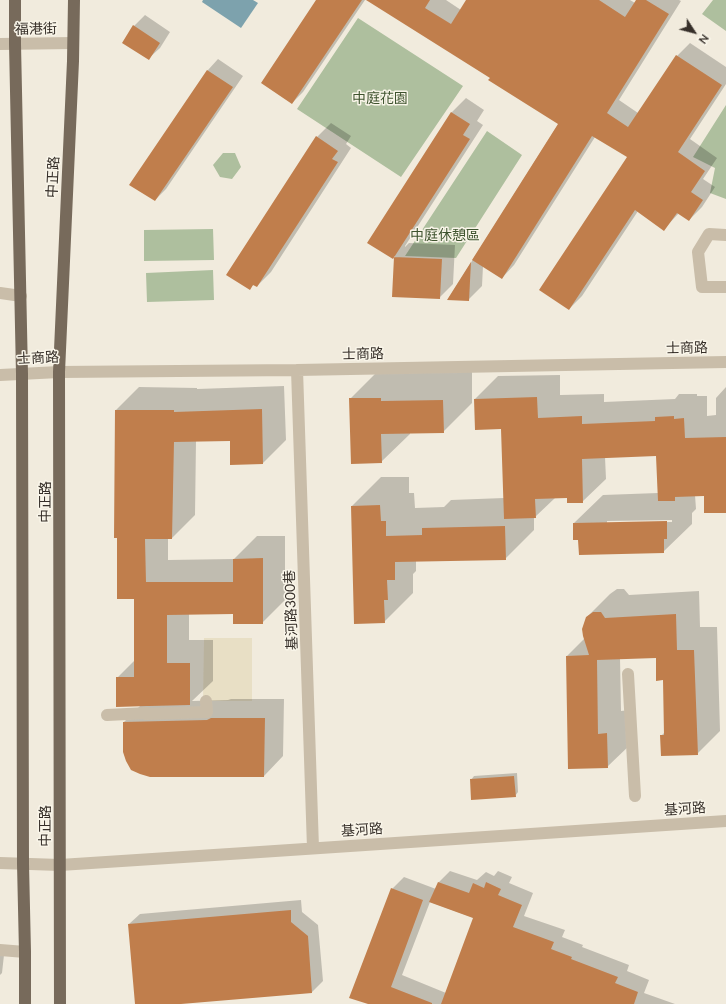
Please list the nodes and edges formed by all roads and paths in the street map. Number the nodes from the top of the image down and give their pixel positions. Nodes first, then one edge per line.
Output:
1 (15, 0) edge
2 (74, 0) edge
3 (73, 43) junction
4 (0, 44) edge
5 (14, 44) junction
6 (726, 235) edge
7 (726, 287) edge
8 (0, 293) edge
9 (20, 296) junction
10 (726, 362) edge
11 (297, 370) junction
12 (59, 372) junction
13 (0, 374) edge
14 (22, 374) junction
15 (628, 674) dead end
16 (206, 701) dead end
17 (107, 715) dead end
18 (635, 796) dead end
19 (726, 821) edge
20 (313, 848) junction
21 (0, 863) edge
22 (23, 864) junction
23 (60, 865) junction
24 (0, 950) edge
25 (25, 952) junction
26 (25, 1004) edge
27 (60, 1004) edge

1 - 5 main road, 中正路
2 - 3 main road, 中正路
3 - 5 street, 福港街
3 - 12 main road, 中正路
4 - 5 street, 福港街
5 - 9 main road, 中正路
6 - 7 street
8 - 9 street
9 - 14 main road, 中正路
10 - 11 street, 士商路
11 - 12 street, 士商路
11 - 20 street, 基河路300巷
12 - 14 street, 士商路
12 - 23 main road, 中正路
13 - 14 street, 士商路
14 - 22 main road, 中正路
15 - 18 street
16 - 17 street
19 - 20 street, 基河路
20 - 23 street, 基河路
21 - 22 street, 基河路
22 - 23 street, 基河路
22 - 25 main road, 中正路
23 - 27 main road, 中正路
24 - 25 street
25 - 26 main road, 中正路

